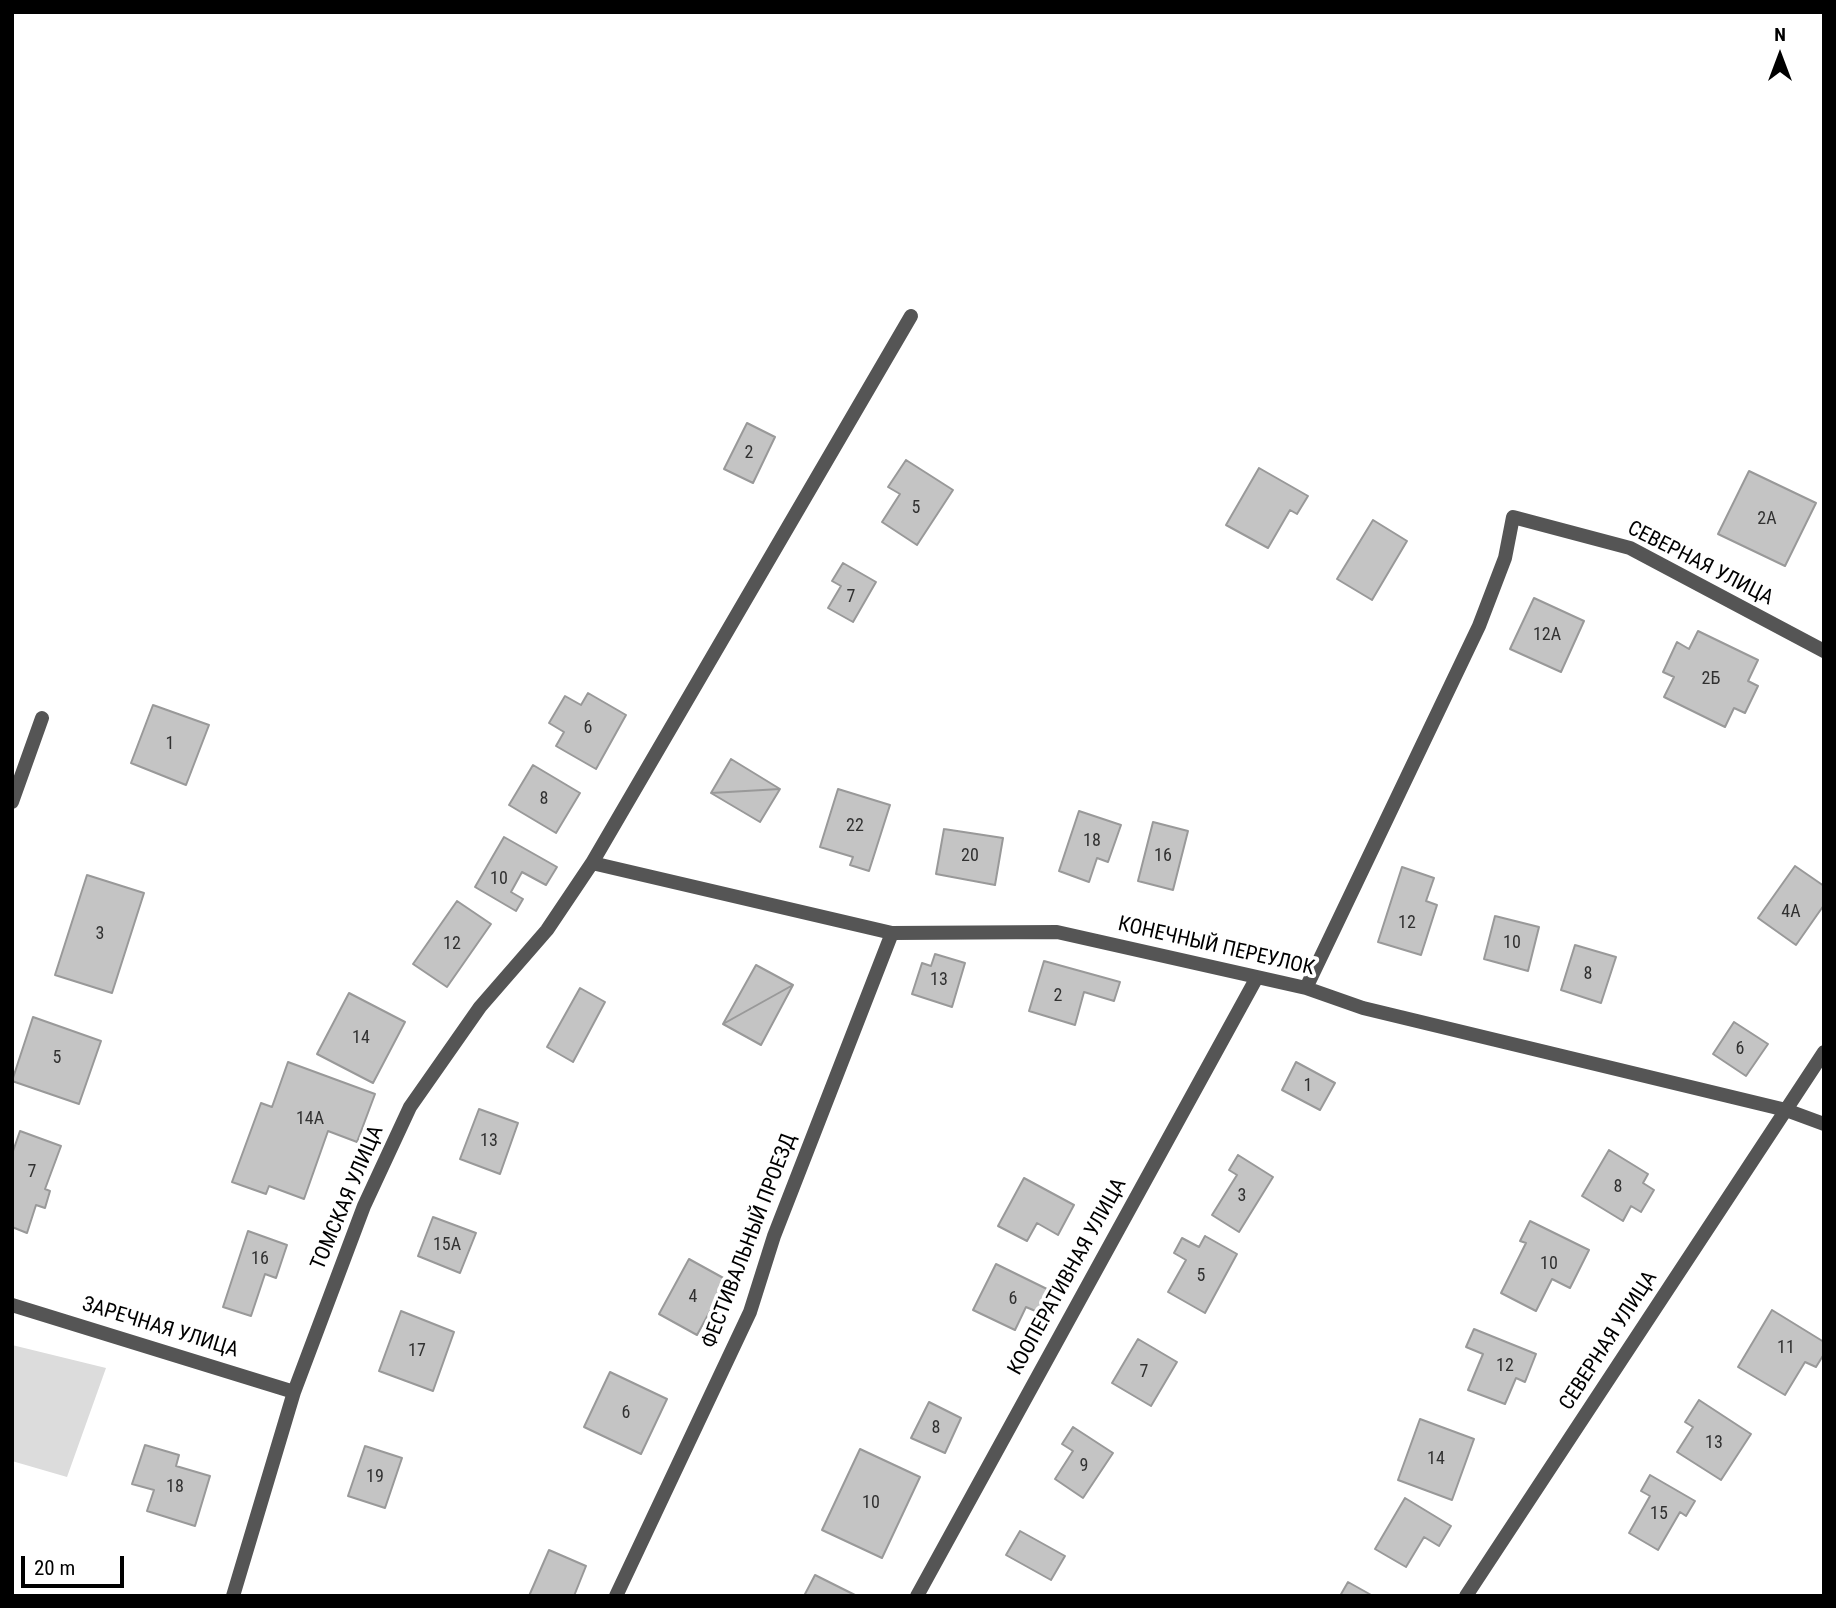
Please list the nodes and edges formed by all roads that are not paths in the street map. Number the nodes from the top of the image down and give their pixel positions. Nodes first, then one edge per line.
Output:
1 (911, 316) dead end
2 (1824, 651) edge
3 (43, 718) dead end
4 (12, 802) edge
5 (592, 863) junction
6 (892, 933) junction
7 (1256, 979) junction
8 (1306, 988) junction
9 (1824, 1052) edge
10 (1786, 1110) junction
11 (1824, 1124) edge
12 (12, 1305) edge
13 (295, 1392) junction
14 (233, 1596) edge
15 (616, 1596) edge
16 (917, 1596) edge
17 (1466, 1596) edge

1 - 5 street, ТОМСКАЯ УЛИЦА
2 - 8 street, СЕВЕРНАЯ УЛИЦА
3 - 4 street
5 - 6 street, КОНЕЧНЫЙ ПЕРЕУЛОК
5 - 13 street, ТОМСКАЯ УЛИЦА
6 - 7 street, КОНЕЧНЫЙ ПЕРЕУЛОК
6 - 15 street, ФЕСТИВАЛЬНЫЙ ПРОЕЗД
7 - 8 street, КОНЕЧНЫЙ ПЕРЕУЛОК
7 - 16 street, КООПЕРАТИВНАЯ УЛИЦА
8 - 10 street, КОНЕЧНЫЙ ПЕРЕУЛОК
9 - 10 street, СЕВЕРНАЯ УЛИЦА
10 - 11 street, КОНЕЧНЫЙ ПЕРЕУЛОК
10 - 17 street, СЕВЕРНАЯ УЛИЦА
12 - 13 street, ЗАРЕЧНАЯ УЛИЦА
13 - 14 street, ТОМСКАЯ УЛИЦА

